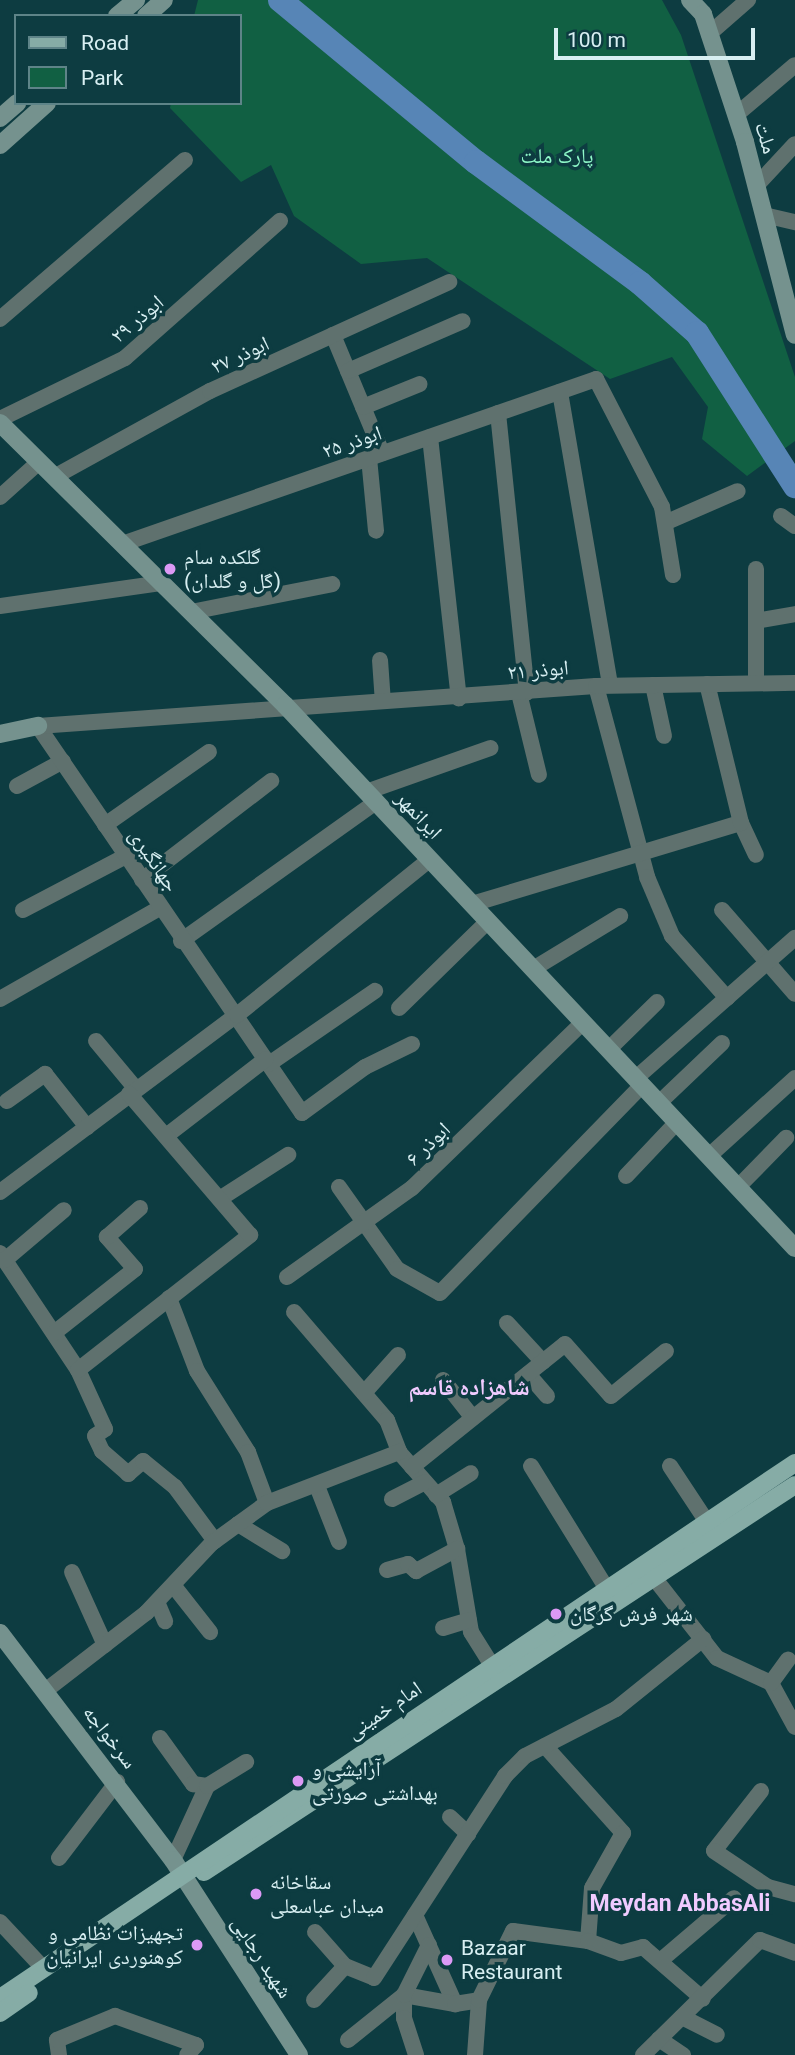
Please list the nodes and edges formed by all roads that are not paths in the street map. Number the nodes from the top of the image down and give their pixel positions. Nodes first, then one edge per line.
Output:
1 (136, 0) edge
2 (164, 0) edge
3 (690, 0) edge
4 (748, 0) edge
5 (119, 14) edge
6 (148, 14) edge
7 (709, 34) junction
8 (795, 65) edge
9 (15, 105) edge
10 (45, 105) edge
11 (736, 115) junction
12 (0, 118) edge
13 (795, 144) edge
14 (0, 145) edge
15 (185, 160) dead end
16 (756, 186) junction
17 (764, 215) junction
18 (280, 221) dead end
19 (795, 222) edge
20 (449, 282) dead end
21 (0, 319) edge
22 (463, 321) dead end
23 (334, 335) junction
24 (795, 335) edge
25 (348, 371) junction
26 (420, 384) dead end
27 (560, 392) junction
28 (363, 407) junction
29 (498, 413) junction
30 (0, 421) edge
31 (430, 437) junction
32 (376, 456) junction
33 (39, 462) junction
34 (54, 477) junction
35 (738, 491) dead end
36 (0, 497) edge
37 (781, 516) dead end
38 (667, 522) junction
39 (795, 526) edge
40 (376, 531) dead end
41 (122, 544) junction
42 (756, 569) dead end
43 (673, 575) dead end
44 (162, 583) junction
45 (332, 584) dead end
46 (0, 606) edge
47 (191, 612) junction
48 (795, 614) edge
49 (757, 621) junction
50 (380, 660) dead end
51 (756, 683) junction
52 (707, 684) junction
53 (795, 684) edge
54 (653, 685) junction
55 (603, 686) junction
56 (523, 692) junction
57 (459, 698) junction
58 (383, 699) junction
59 (285, 705) junction
60 (38, 726) junction
61 (0, 734) edge
62 (664, 736) dead end
63 (490, 748) dead end
64 (209, 752) dead end
65 (63, 761) junction
66 (539, 775) dead end
67 (271, 781) dead end
68 (18, 786) dead end
69 (371, 797) junction
70 (741, 822) junction
71 (105, 825) junction
72 (641, 853) junction
73 (756, 855) dead end
74 (126, 856) junction
75 (430, 859) junction
76 (142, 880) junction
77 (472, 904) junction
78 (161, 908) junction
79 (23, 910) dead end
80 (722, 910) dead end
81 (620, 916) dead end
82 (488, 921) junction
83 (795, 938) edge
84 (181, 941) junction
85 (768, 962) junction
86 (533, 969) junction
87 (375, 991) dead end
88 (2, 993) edge
89 (795, 994) edge
90 (727, 998) junction
91 (657, 1002) dead end
92 (399, 1008) dead end
93 (237, 1015) junction
94 (583, 1022) junction
95 (96, 1041) dead end
96 (722, 1042) dead end
97 (412, 1044) dead end
98 (609, 1049) junction
99 (267, 1061) junction
100 (795, 1078) edge
101 (639, 1082) junction
102 (132, 1091) junction
103 (7, 1101) dead end
104 (659, 1102) junction
105 (677, 1122) junction
106 (87, 1127) junction
107 (166, 1136) junction
108 (786, 1138) dead end
109 (288, 1156) dead end
110 (709, 1156) junction
111 (626, 1176) dead end
112 (339, 1187) dead end
113 (738, 1187) junction
114 (0, 1192) edge
115 (221, 1198) junction
116 (140, 1208) dead end
117 (64, 1210) dead end
118 (365, 1222) junction
119 (794, 1246) edge
120 (2, 1257) edge
121 (287, 1277) dead end
122 (169, 1298) junction
123 (295, 1311) dead end
124 (507, 1323) dead end
125 (54, 1333) junction
126 (666, 1352) dead end
127 (398, 1355) dead end
128 (543, 1362) junction
129 (78, 1370) junction
130 (528, 1374) junction
131 (443, 1380) dead end
132 (364, 1393) junction
133 (547, 1396) dead end
134 (473, 1418) junction
135 (399, 1452) junction
136 (795, 1463) edge
137 (531, 1466) dead end
138 (670, 1466) dead end
139 (412, 1467) junction
140 (471, 1473) dead end
141 (795, 1485) edge
142 (317, 1486) junction
143 (431, 1489) junction
144 (392, 1499) dead end
145 (267, 1503) junction
146 (707, 1522) junction
147 (238, 1524) junction
148 (215, 1541) junction
149 (339, 1542) dead end
150 (457, 1549) junction
151 (282, 1551) dead end
152 (387, 1570) dead end
153 (72, 1572) dead end
154 (655, 1579) junction
155 (173, 1585) junction
156 (607, 1589) junction
157 (157, 1602) junction
158 (469, 1620) junction
159 (165, 1621) dead end
160 (443, 1628) dead end
161 (210, 1632) dead end
162 (0, 1633) edge
163 (703, 1639) junction
164 (105, 1645) junction
165 (788, 1660) dead end
166 (492, 1665) junction
167 (771, 1683) junction
168 (45, 1691) junction
169 (795, 1727) edge
170 (160, 1738) dead end
171 (545, 1746) junction
172 (246, 1762) dead end
173 (117, 1782) junction
174 (207, 1786) junction
175 (761, 1791) dead end
176 (450, 1817) dead end
177 (468, 1834) junction
178 (59, 1858) dead end
179 (180, 1872) junction
180 (795, 1894) edge
181 (734, 1898) dead end
182 (415, 1915) junction
183 (0, 1922) edge
184 (315, 1932) dead end
185 (588, 1941) junction
186 (429, 1945) junction
187 (795, 1952) edge
188 (660, 1961) junction
189 (345, 1966) junction
190 (43, 1968) junction
191 (404, 1995) junction
192 (0, 1998) edge
193 (703, 1999) junction
194 (314, 2000) dead end
195 (480, 2000) junction
196 (455, 2004) junction
197 (0, 2013) edge
198 (682, 2017) junction
199 (717, 2035) dead end
200 (659, 2039) junction
201 (348, 2040) dead end
202 (58, 2047) edge
203 (192, 2050) edge
204 (299, 2055) edge
205 (416, 2055) edge
206 (475, 2055) edge
207 (643, 2055) edge
208 (683, 2055) edge

1 - 5 main road
2 - 6 main road
3 - 7 main road, ملت
4 - 7 street
7 - 11 main road, ملت
8 - 11 street
9 - 12 main road
10 - 14 main road
11 - 16 main road, ملت
13 - 16 street
15 - 21 street
16 - 17 main road, ملت
17 - 19 street
17 - 24 main road, ملت
18 - 30 street, ابوذر ۲۹
20 - 23 street, ابوذر ۲۷
22 - 25 street
23 - 25 street
23 - 34 street, ابوذر ۲۷
25 - 28 street
26 - 28 street
27 - 29 street, ابوذر ۲۵
27 - 38 street, ابوذر ۲۵
27 - 55 street
28 - 32 street
29 - 31 street, ابوذر ۲۵
29 - 56 street
30 - 33 main road, ایرانمهر
31 - 32 street, ابوذر ۲۵
31 - 57 street
32 - 40 street
32 - 41 street, ابوذر ۲۵
33 - 34 main road, ایرانمهر
33 - 36 street
34 - 41 main road, ایرانمهر
35 - 38 street
37 - 39 street
38 - 43 street
41 - 44 main road, ایرانمهر
42 - 49 street
44 - 46 street
44 - 47 main road, ایرانمهر
45 - 47 street
47 - 59 main road, ایرانمهر
48 - 49 street
49 - 51 street
50 - 58 street
51 - 52 street, ۲۱ ابوذر
51 - 53 street, ۲۱ ابوذر
52 - 54 street, ۲۱ ابوذر
52 - 70 street
54 - 55 street, ۲۱ ابوذر
54 - 62 street
55 - 56 street, ۲۱ ابوذر
55 - 72 street
56 - 57 street, ۲۱ ابوذر
56 - 66 street
57 - 58 street, ۲۱ ابوذر
58 - 59 street, ۲۱ ابوذر
59 - 60 street, ۲۱ ابوذر
59 - 69 main road, ایرانمهر
60 - 61 main road
60 - 65 street, جهانگیری
63 - 69 street
64 - 71 street
65 - 68 street
65 - 71 street, جهانگیری
67 - 76 street
69 - 75 main road, ایرانمهر
69 - 84 street
70 - 72 street
70 - 73 street
71 - 74 street, جهانگیری
72 - 77 street
72 - 90 street
74 - 76 street, جهانگیری
74 - 79 street
75 - 77 main road, ایرانمهر
75 - 93 street
76 - 78 street, جهانگیری
77 - 82 main road, ایرانمهر
78 - 84 street, جهانگیری
78 - 88 street
80 - 85 street
81 - 86 street
82 - 86 main road, ایرانمهر
82 - 92 street
83 - 85 street
84 - 93 street, جهانگیری
85 - 89 street
85 - 90 street
86 - 94 main road, ایرانمهر
87 - 99 street
90 - 101 street
91 - 98 street
93 - 99 street, جهانگیری
93 - 102 street
94 - 98 main road, ایرانمهر
94 - 118 street, ابوذر ۶
95 - 102 street
96 - 104 street
97 - 99 street, جهانگیری
98 - 101 main road, ایرانمهر
99 - 107 street
100 - 110 street
101 - 104 main road, ایرانمهر
101 - 118 street
102 - 106 street
102 - 107 street
103 - 106 street
104 - 105 main road, ایرانمهر
105 - 110 main road, ایرانمهر
105 - 111 street
106 - 114 street
107 - 115 street
108 - 113 street
109 - 115 street
110 - 113 main road, ایرانمهر
112 - 118 street
113 - 119 main road, ایرانمهر
115 - 122 street
116 - 125 street
117 - 120 street
118 - 121 street, ابوذر ۶
120 - 125 street
122 - 129 street
122 - 145 street
123 - 132 street
124 - 128 street
125 - 129 street
126 - 128 street
127 - 132 street
128 - 130 street
129 - 148 street
130 - 133 street
130 - 134 street
131 - 134 street
132 - 135 street
134 - 139 street
135 - 139 street
135 - 142 street
136 - 146 main road, امام خمینی
137 - 156 street
138 - 146 street
139 - 143 street
140 - 143 street
141 - 154 main road, امام خمینی
142 - 145 street
142 - 149 street
143 - 144 street
143 - 150 street
145 - 147 street
146 - 156 main road, امام خمینی
147 - 148 street
147 - 151 street
148 - 155 street
150 - 152 street
150 - 158 street
153 - 164 street
154 - 163 street
154 - 179 main road, امام خمینی
155 - 157 street
155 - 161 street
156 - 166 main road, امام خمینی
157 - 159 street
157 - 164 street
158 - 160 street
158 - 166 street
162 - 168 main road, سرخواجه
163 - 167 street
163 - 171 street
164 - 168 street
165 - 167 street
166 - 179 main road, امام خمینی
167 - 169 street
168 - 173 main road, سرخواجه
170 - 174 street
171 - 177 street
171 - 185 street
172 - 174 street
173 - 178 street
173 - 179 main road, سرخواجه
174 - 179 street
175 - 180 street
176 - 177 street
177 - 182 street
179 - 190 main road, امام خمینی
179 - 197 main road, امام خمینی
179 - 204 main road, شهید رجایی
181 - 188 street
182 - 186 street
182 - 189 street
183 - 190 street
184 - 189 street
185 - 188 street
185 - 195 street
186 - 191 street
186 - 196 street
187 - 193 street
188 - 193 street
189 - 194 street
190 - 192 main road, امام خمینی
191 - 196 street
191 - 201 street
191 - 205 street
193 - 198 street
195 - 196 street
195 - 206 street
198 - 199 street
198 - 200 street
200 - 207 street
200 - 208 street
202 - 203 street

